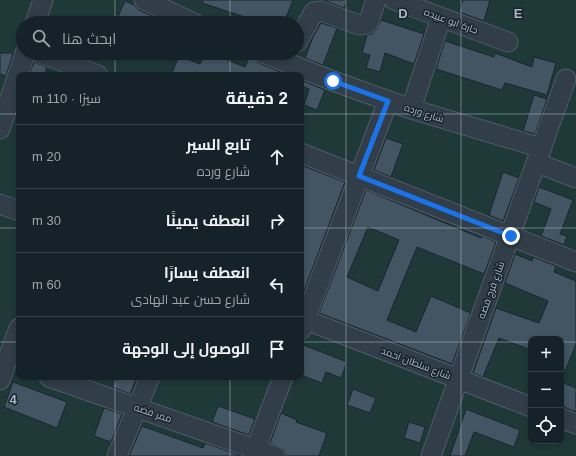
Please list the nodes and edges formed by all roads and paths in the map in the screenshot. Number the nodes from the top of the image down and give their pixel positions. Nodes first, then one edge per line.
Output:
1 (42, 0) edge
2 (144, 0) edge
3 (376, 0) edge
4 (394, 0) edge
5 (37, 16) edge
6 (179, 16) edge
7 (441, 18) junction
8 (304, 28) edge
9 (508, 42) dead end
10 (23, 60) edge
11 (58, 60) edge
12 (278, 61) edge
13 (19, 72) edge
14 (90, 72) edge
15 (566, 79) dead end
16 (16, 81) edge
17 (388, 101) junction
18 (411, 109) junction
19 (0, 130) edge
20 (304, 154) edge
21 (540, 156) junction
22 (359, 176) junction
23 (576, 178) edge
24 (0, 204) edge
25 (16, 210) edge
26 (511, 236) junction
27 (576, 262) edge
28 (304, 318) edge
29 (304, 324) edge
30 (16, 338) edge
31 (8, 363) edge
32 (459, 379) junction
33 (0, 380) edge
34 (58, 380) edge
35 (149, 380) edge
36 (282, 380) edge
37 (528, 406) edge
38 (137, 408) junction
39 (564, 419) edge
40 (576, 424) edge
41 (255, 452) edge
42 (117, 456) edge
43 (275, 456) edge
44 (431, 456) edge

1 - 5 street
2 - 6 street
3 - 8 street
4 - 7 street, حارة ابو عبيده
7 - 9 street, حارة ابو عبيده
7 - 18 street
10 - 13 street
11 - 14 street
12 - 17 street, شارع ورده
15 - 21 street, شارع فرج فضه
16 - 19 street
17 - 18 street, شارع ورده
17 - 22 street
18 - 21 street, شارع ورده
20 - 22 street
21 - 23 street, شارع ورده
21 - 26 street, شارع فرج فضه
22 - 26 street
22 - 28 street
24 - 25 street
26 - 27 street
26 - 32 street, شارع فرج فضه
29 - 32 street, شارع سلطان احمد
30 - 31 street
31 - 33 street
32 - 37 street, شارع سلطان احمد
32 - 44 street, شارع فرج فضه
34 - 38 street, ممر فضه
35 - 38 street
36 - 41 street
38 - 41 street, ممر فضه
38 - 42 street
39 - 40 street
41 - 43 street, ممر فضه

